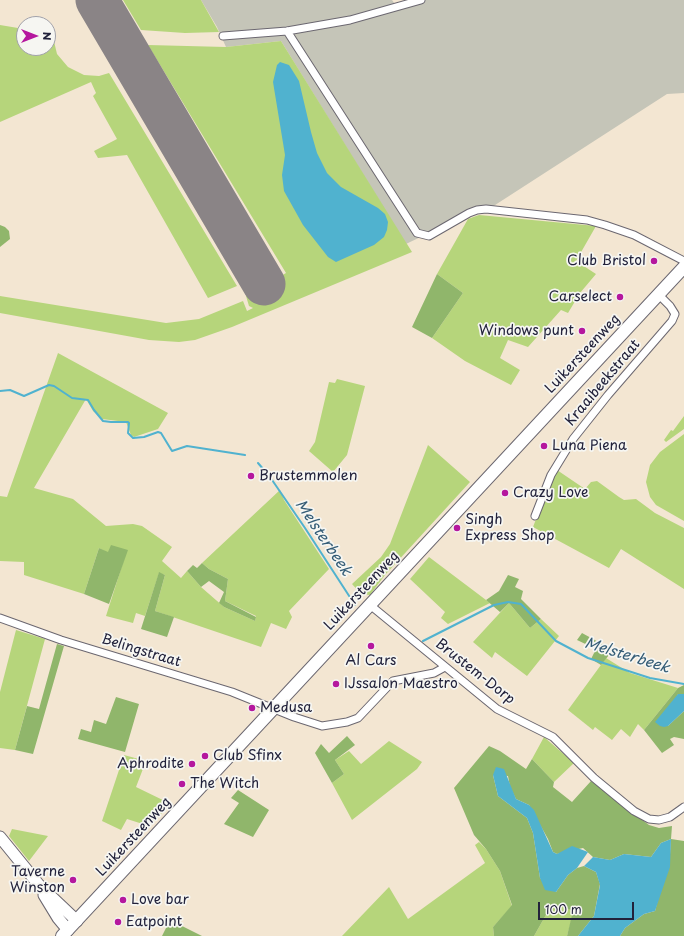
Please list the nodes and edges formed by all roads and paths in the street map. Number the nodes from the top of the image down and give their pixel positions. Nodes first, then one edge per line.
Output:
1 (421, 0) edge
2 (287, 31) junction
3 (223, 36) dead end
4 (684, 261) edge
5 (684, 267) edge
6 (658, 295) junction
7 (535, 516) dead end
8 (370, 605) junction
9 (0, 618) edge
10 (446, 667) junction
11 (274, 708) junction
12 (684, 807) edge
13 (0, 837) edge
14 (39, 885) junction
15 (77, 920) junction
16 (65, 933) edge

1 - 2 street
2 - 3 street
2 - 4 street
5 - 6 main road, Luikersteenweg
6 - 7 street, Kraaibeekstraat
6 - 8 main road, Luikersteenweg
8 - 10 street, Brustem-Dorp
8 - 11 main road, Luikersteenweg
9 - 11 street, Belingstraat
10 - 11 street, Belingstraat
10 - 12 street, Brustem-Dorp
11 - 15 main road, Luikersteenweg
13 - 14 main road
14 - 15 main road
14 - 16 main road
15 - 16 main road, Luikersteenweg

